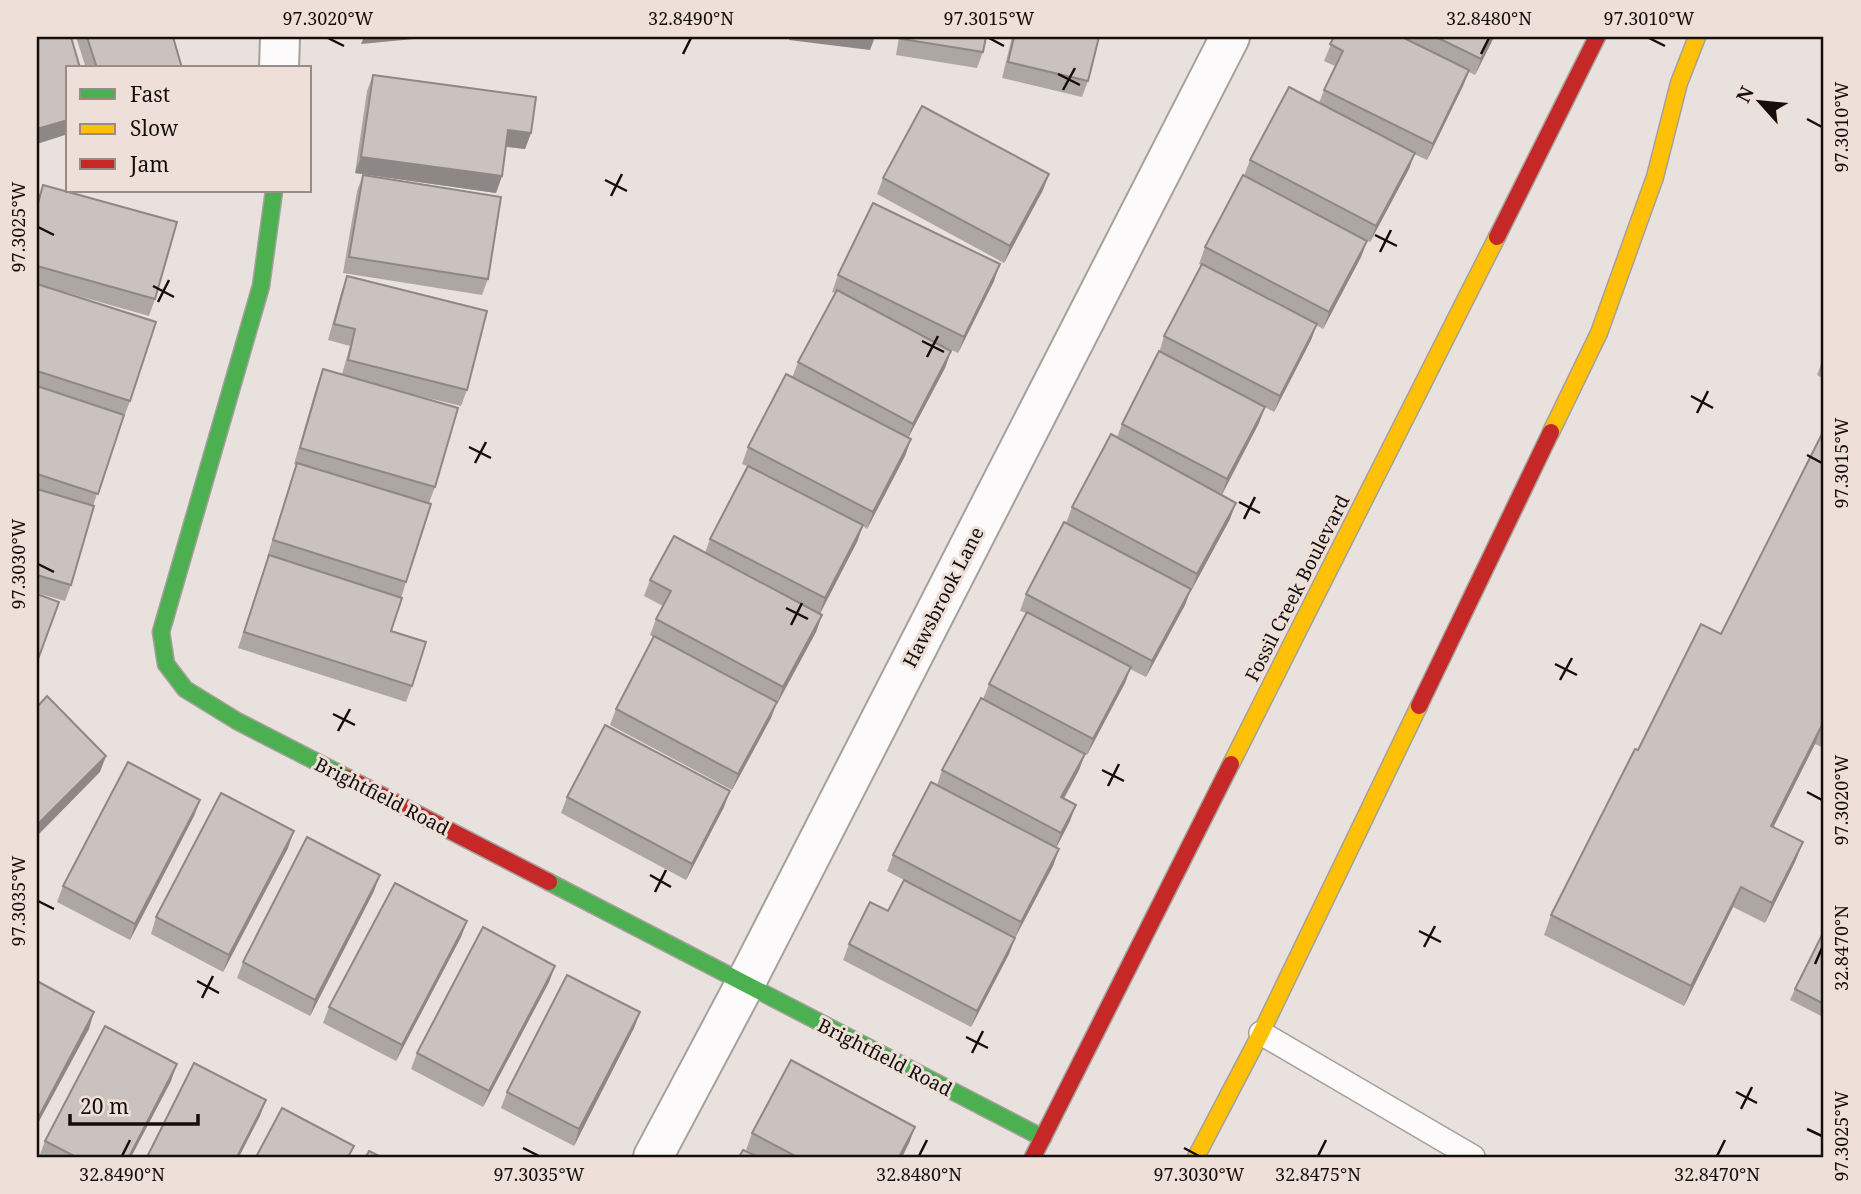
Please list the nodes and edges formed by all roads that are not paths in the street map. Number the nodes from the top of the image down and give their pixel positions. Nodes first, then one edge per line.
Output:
1 (280, 37) edge
2 (1230, 37) edge
3 (1597, 37) edge
4 (1697, 37) edge
5 (279, 66) edge
6 (274, 192) edge
7 (745, 984) junction
8 (1261, 1033) junction
9 (1043, 1138) junction
10 (653, 1157) edge
11 (1033, 1157) edge
12 (1196, 1157) edge
13 (1473, 1157) edge

1 - 5 street
2 - 7 street, Hawsbrook Lane
3 - 9 main road, Fossil Creek Boulevard
4 - 8 main road
6 - 7 main road, Brightfield Road
7 - 9 main road, Brightfield Road
7 - 10 street, Hawsbrook Lane
8 - 12 main road
8 - 13 lane
9 - 11 main road, Fossil Creek Boulevard

